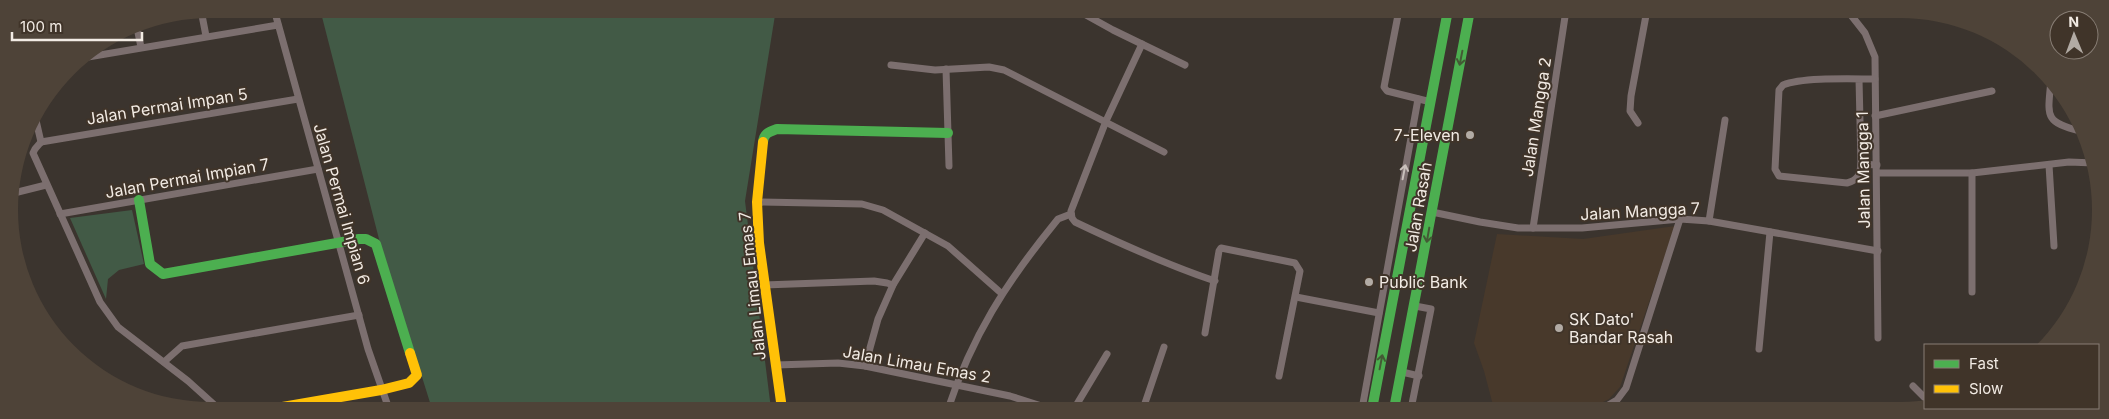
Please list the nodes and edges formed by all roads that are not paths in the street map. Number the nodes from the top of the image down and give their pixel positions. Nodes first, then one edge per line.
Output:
1 (203, 18) edge
2 (276, 18) edge
3 (1092, 18) edge
4 (1397, 18) edge
5 (1447, 18) edge
6 (1468, 18) edge
7 (1565, 18) edge
8 (1646, 18) edge
9 (1854, 18) edge
10 (278, 25) junction
11 (138, 31) edge
12 (206, 36) junction
13 (1142, 44) junction
14 (141, 47) junction
15 (95, 56) edge
16 (891, 65) dead end
17 (1185, 65) dead end
18 (946, 69) junction
19 (1859, 78) junction
20 (1875, 78) junction
21 (1992, 91) dead end
22 (2050, 91) edge
23 (298, 99) junction
24 (1418, 99) junction
25 (1431, 102) junction
26 (1876, 116) junction
27 (1725, 120) dead end
28 (1106, 121) junction
29 (1638, 123) dead end
30 (37, 125) edge
31 (2074, 130) edge
32 (948, 133) junction
33 (41, 142) junction
34 (1164, 152) dead end
35 (2086, 163) edge
36 (1861, 164) junction
37 (2049, 165) junction
38 (949, 166) dead end
39 (1877, 169) junction
40 (318, 170) junction
41 (1972, 173) junction
42 (46, 184) junction
43 (18, 192) edge
44 (139, 200) junction
45 (757, 202) junction
46 (1432, 212) junction
47 (60, 214) junction
48 (1071, 214) junction
49 (1680, 219) junction
50 (1710, 221) junction
51 (1533, 228) junction
52 (1770, 232) junction
53 (925, 233) junction
54 (339, 243) junction
55 (2054, 246) dead end
56 (1878, 251) junction
57 (1215, 281) junction
58 (764, 285) junction
59 (893, 285) junction
60 (1972, 292) dead end
61 (1001, 293) junction
62 (1296, 297) junction
63 (1415, 306) junction
64 (1379, 313) junction
65 (359, 315) junction
66 (1204, 333) dead end
67 (1878, 338) dead end
68 (1164, 347) dead end
69 (1759, 349) dead end
70 (1107, 354) dead end
71 (164, 362) junction
72 (776, 365) junction
73 (865, 366) junction
74 (1402, 372) junction
75 (1279, 376) dead end
76 (1419, 376) junction
77 (956, 384) junction
78 (1913, 386) dead end
79 (381, 390) junction
80 (1924, 397) edge
81 (211, 402) edge
82 (312, 402) edge
83 (387, 402) edge
84 (781, 402) edge
85 (950, 402) edge
86 (1029, 402) edge
87 (1078, 402) edge
88 (1145, 402) edge
89 (1363, 402) edge
90 (1373, 402) edge
91 (1396, 402) edge
92 (1413, 402) edge
93 (1614, 402) edge

1 - 12 street
2 - 10 street, Jalan Permai Impian 6
3 - 13 street
4 - 24 street
5 - 25 main road, Jalan Rasah
6 -> 46 main road, Jalan Rasah
7 - 51 street, Jalan Mangga 2
8 - 29 street
9 - 20 street, Jalan Mangga 1
10 - 12 street
10 - 23 street, Jalan Permai Impian 6
11 - 14 street
12 - 14 street
13 - 17 street
13 - 28 street
14 - 15 street
16 - 18 street
18 - 28 street
18 - 32 street
19 - 20 street
19 - 36 street
19 - 36 street
20 - 26 street, Jalan Mangga 1
21 - 26 street
22 - 31 street
23 - 33 street, Jalan Permai Impan 5
23 - 40 street, Jalan Permai Impian 6
24 - 25 street
64 -> 24 street
90 -> 25 main road, Jalan Rasah
26 - 39 street, Jalan Mangga 1
27 - 50 street
28 - 34 street
28 - 48 street
30 - 33 street
32 - 38 street
32 - 45 main road, Jalan Limau Emas 7
33 - 42 street
35 - 37 street
36 - 39 street
37 - 41 street
37 - 55 street
39 - 41 street
39 - 56 street, Jalan Mangga 1
40 - 44 street, Jalan Permai Impian 7
40 - 54 street, Jalan Permai Impian 6
41 - 60 street
42 - 43 street
42 - 47 street
44 - 47 street, Jalan Permai Impian 7
44 - 54 main road
45 - 53 street
45 - 58 main road, Jalan Limau Emas 7
46 - 51 street, Jalan Mangga 7
46 -> 63 main road, Jalan Rasah
47 - 71 street
48 - 57 street
48 - 61 street
49 - 50 street, Jalan Mangga 7
49 - 51 street, Jalan Mangga 7
49 - 93 street
50 - 52 street, Jalan Mangga 7
52 - 56 street, Jalan Mangga 7
52 - 69 street
53 - 59 street
53 - 61 street
54 - 65 street, Jalan Permai Impian 6
54 - 79 main road
56 - 67 street, Jalan Mangga 1
57 - 62 street
57 - 66 street
58 - 59 street
58 - 72 main road, Jalan Limau Emas 7
59 - 73 street
61 - 77 street
62 - 64 street
62 - 75 street
63 - 74 main road, Jalan Rasah
63 - 76 street
64 - 89 street
65 - 71 street
65 - 79 street, Jalan Permai Impian 6
68 - 88 street
70 - 87 street
71 - 81 street
72 - 73 street, Jalan Limau Emas 2
72 - 84 main road, Jalan Limau Emas 7
73 - 77 street, Jalan Limau Emas 2
74 - 76 street
74 - 91 main road, Jalan Rasah
76 - 92 street
77 - 85 street
77 - 86 street, Jalan Limau Emas 2
78 - 80 street
79 - 82 main road
79 - 83 street, Jalan Permai Impian 6

